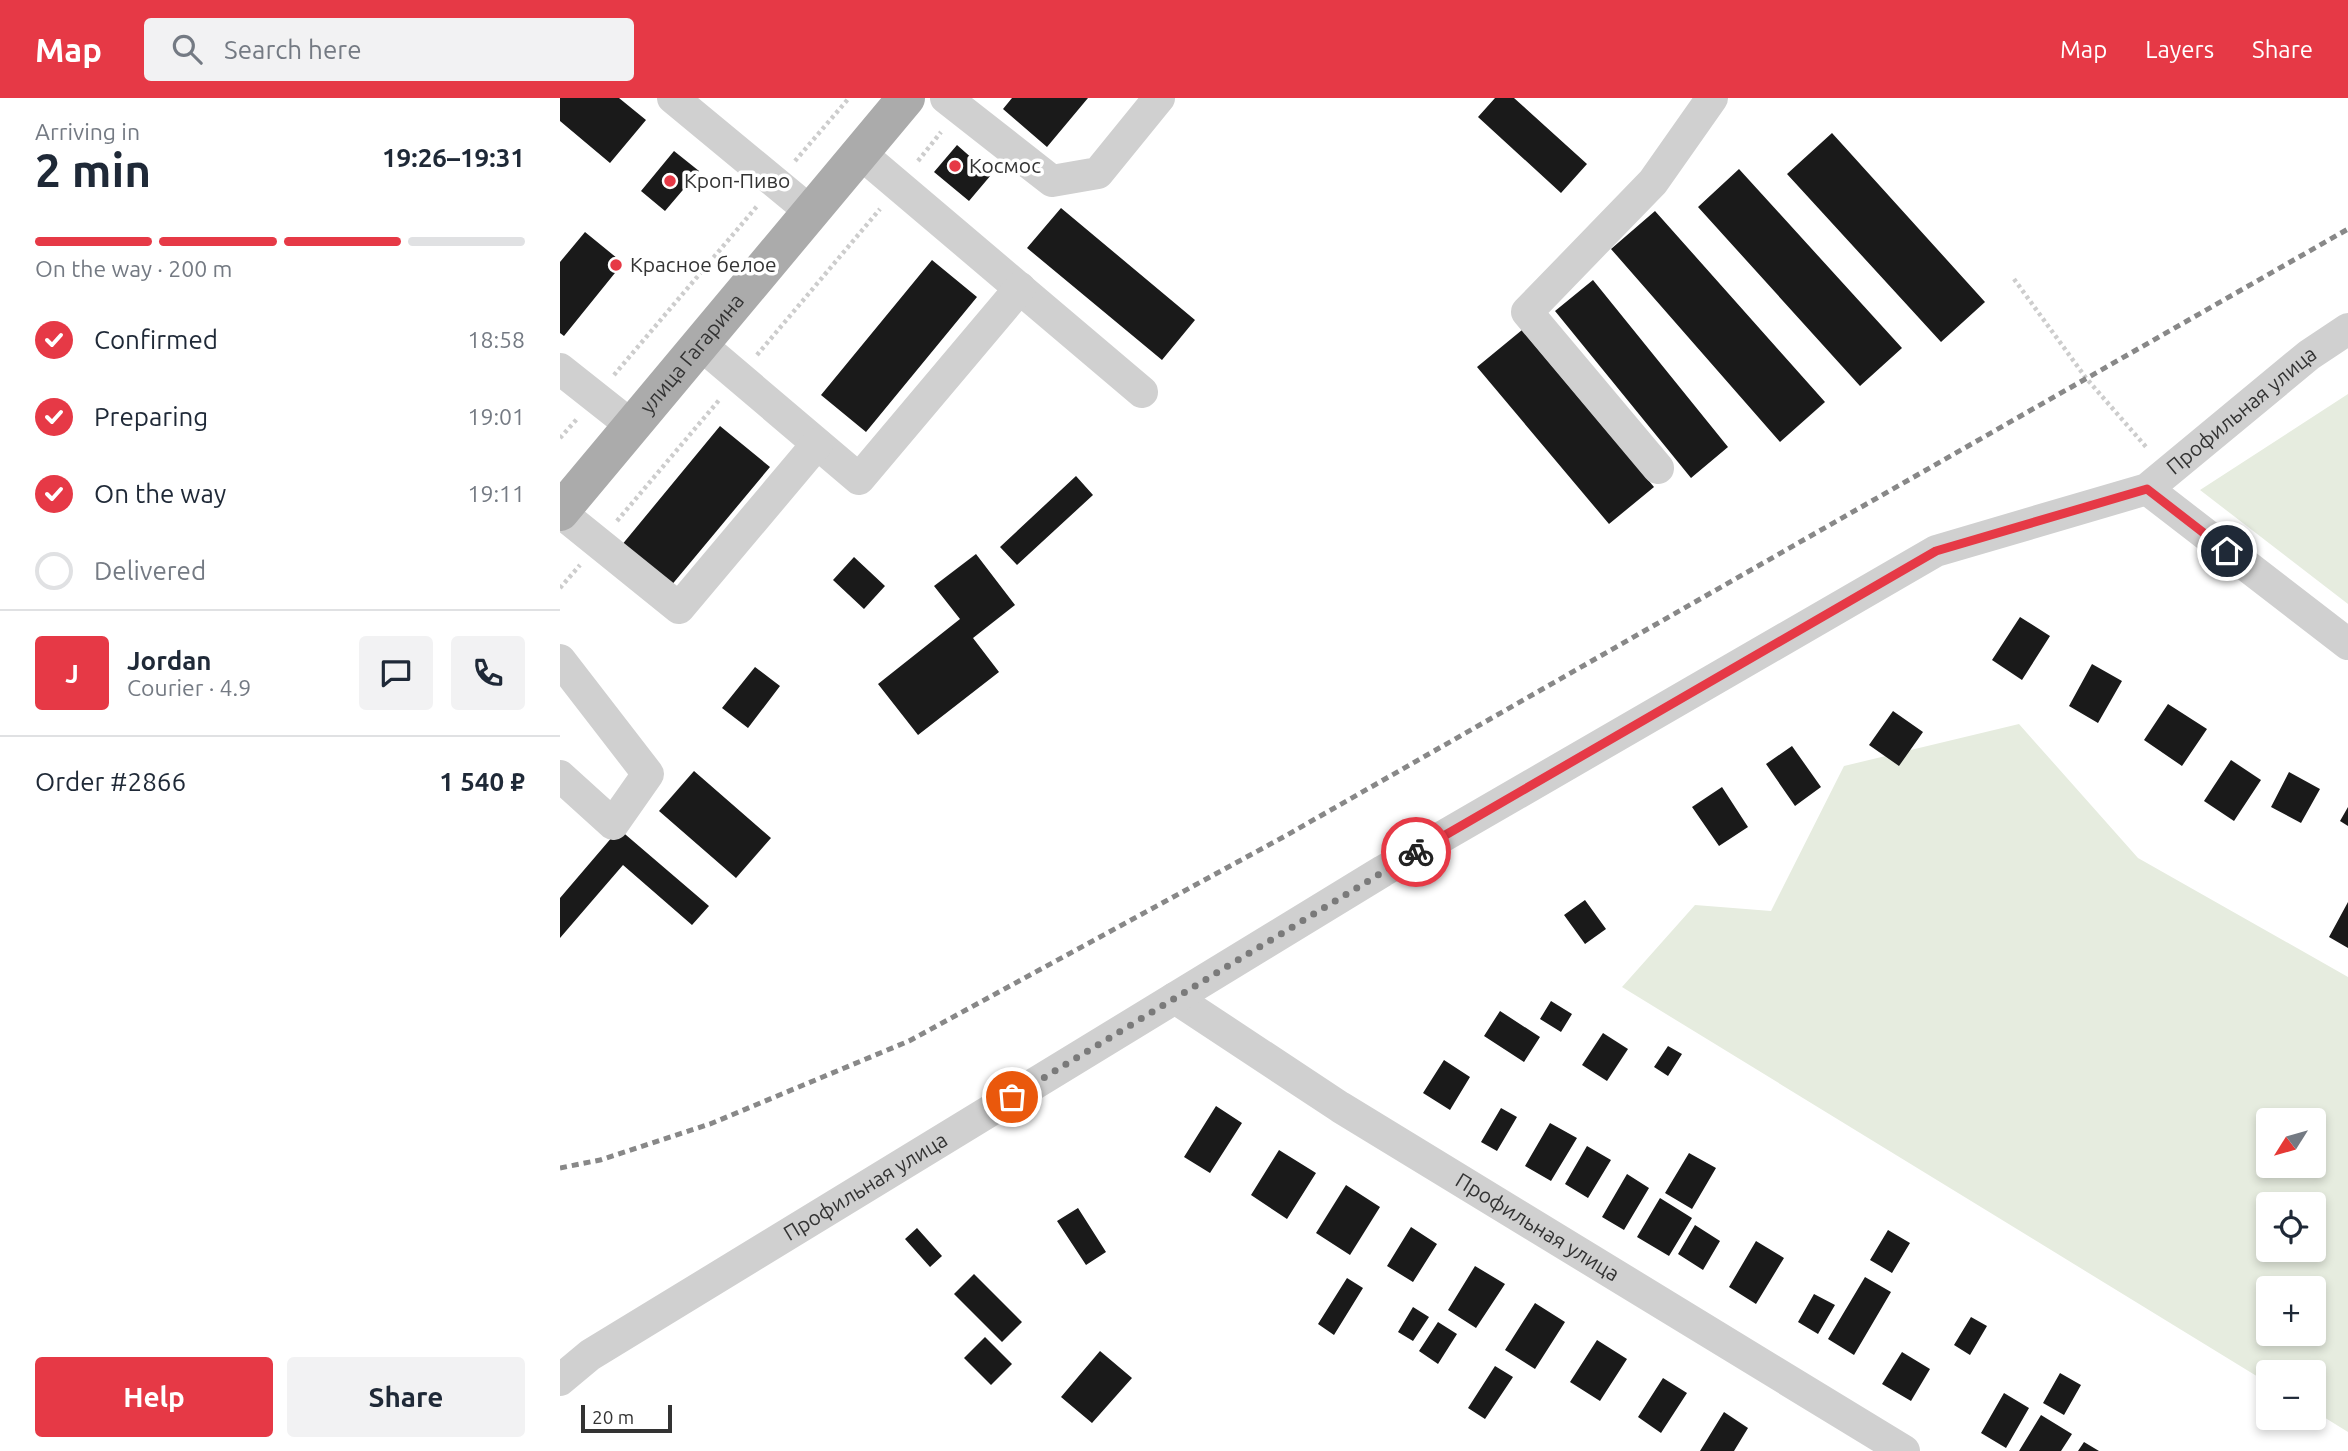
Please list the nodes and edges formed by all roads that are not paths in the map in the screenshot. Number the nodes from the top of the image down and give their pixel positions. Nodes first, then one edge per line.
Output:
1 (673, 98) edge
2 (906, 98) edge
3 (1159, 98) edge
4 (1712, 98) edge
5 (953, 103) edge
6 (860, 153) junction
7 (811, 212) junction
8 (1020, 288) junction
9 (2348, 329) edge
10 (700, 344) junction
11 (560, 369) edge
12 (1142, 393) dead end
13 (632, 426) junction
14 (817, 444) junction
15 (1658, 468) dead end
16 (2158, 481) junction
17 (560, 512) edge
18 (2348, 644) edge
19 (560, 660) edge
20 (560, 776) edge
21 (1175, 998) junction
22 (560, 1380) edge
23 (1905, 1451) edge

1 - 7 street
2 - 6 main road, улица Гагарина
3 - 5 street
4 - 15 street
6 - 7 main road, улица Гагарина
6 - 8 street
7 - 10 main road, улица Гагарина
8 - 12 street
8 - 14 street
9 - 16 street, Профильная улица
10 - 13 main road, улица Гагарина
10 - 14 street
11 - 13 street
13 - 17 main road, улица Гагарина
14 - 17 street
16 - 18 street
16 - 21 street, Профильная улица
19 - 20 street
21 - 22 street, Профильная улица
21 - 23 street, Профильная улица

